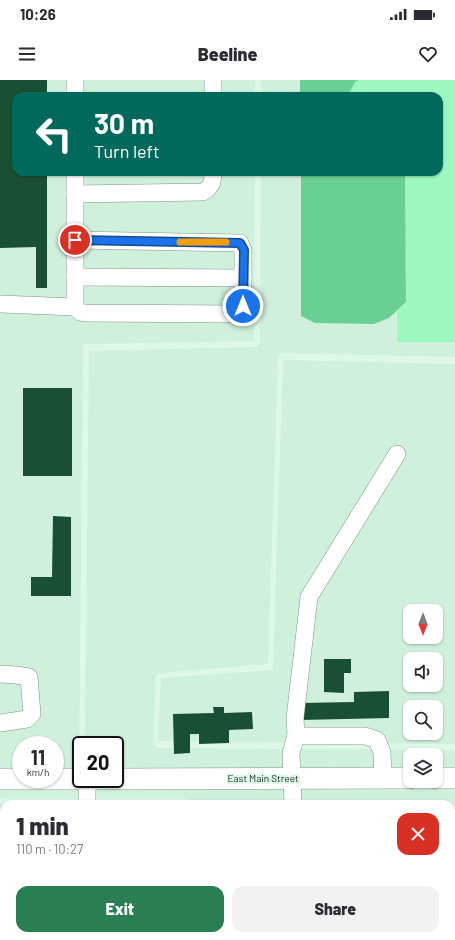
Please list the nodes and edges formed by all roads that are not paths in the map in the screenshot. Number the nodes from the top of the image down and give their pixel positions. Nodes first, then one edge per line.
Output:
1 (75, 80) edge
2 (213, 80) edge
3 (75, 92) edge
4 (213, 92) edge
5 (75, 176) edge
6 (213, 176) edge
7 (75, 194) junction
8 (75, 240) junction
9 (75, 276) junction
10 (244, 278) junction
11 (0, 304) edge
12 (75, 307) junction
13 (397, 454) dead end
14 (0, 674) edge
15 (0, 723) edge
16 (296, 736) junction
17 (293, 778) junction
18 (383, 778) junction
19 (403, 778) edge
20 (443, 778) edge
21 (455, 778) edge
22 (0, 779) edge
23 (72, 779) edge
24 (124, 779) edge
25 (87, 788) edge
26 (87, 800) edge
27 (293, 800) edge

1 - 3 lane
2 - 4 lane
5 - 7 lane
6 - 7 lane
7 - 8 lane
8 - 9 lane
8 - 10 lane
9 - 10 lane
9 - 12 lane
10 - 12 lane
11 - 12 lane
13 - 16 lane
14 - 15 lane
16 - 17 lane
16 - 18 lane
17 - 18 main road, East Main Street
17 - 24 main road, East Main Street
17 - 27 lane
18 - 19 main road, East Main Street
20 - 21 main road
22 - 23 main road
25 - 26 lane

